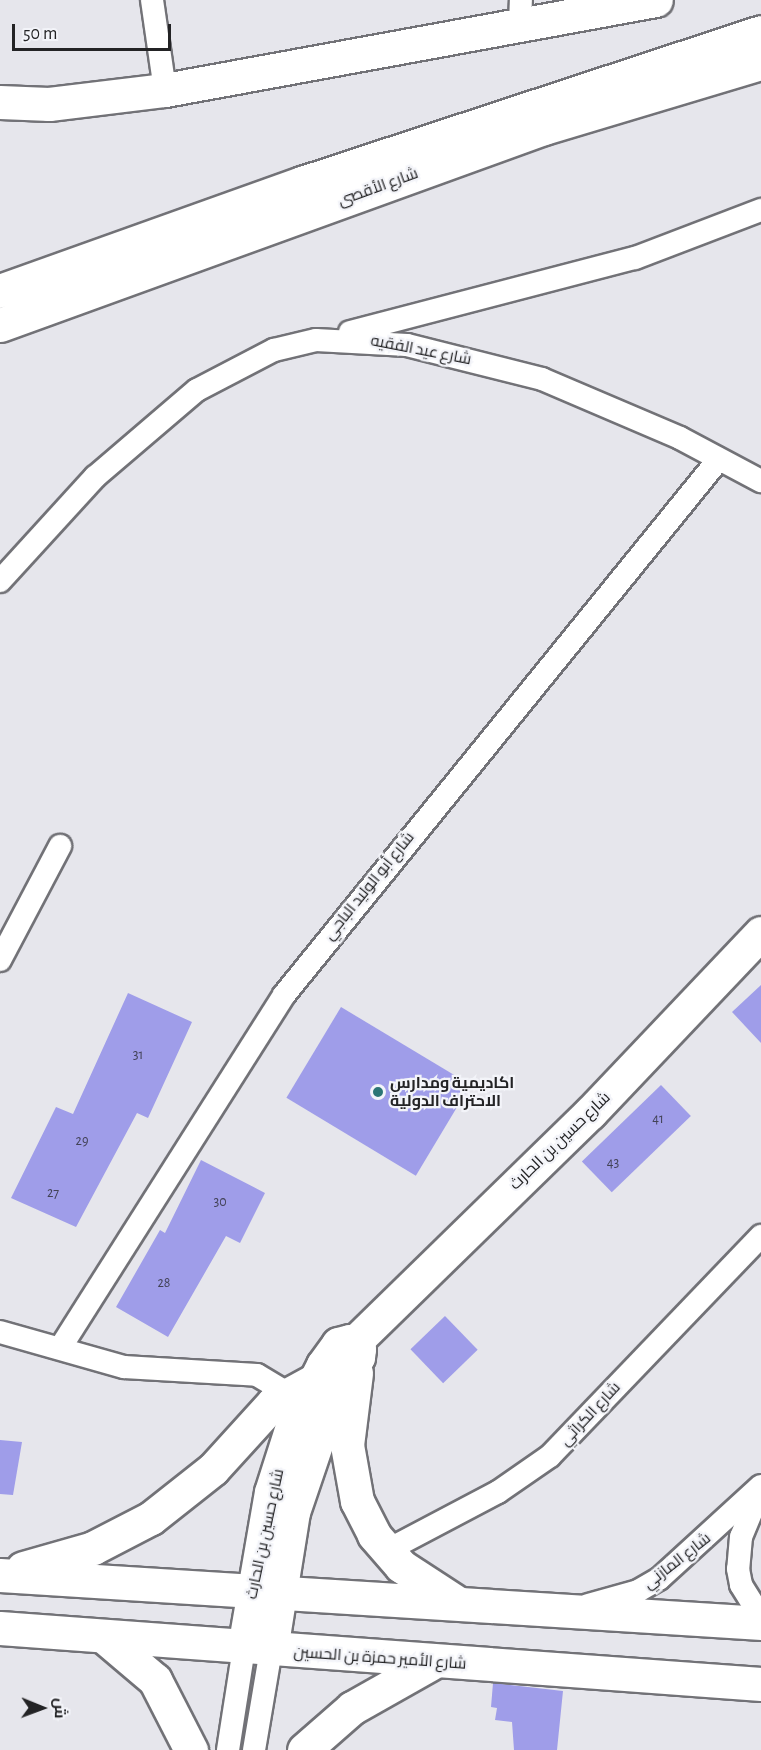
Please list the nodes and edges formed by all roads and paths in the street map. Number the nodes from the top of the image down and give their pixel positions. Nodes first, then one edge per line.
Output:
1 (153, 0) edge
2 (656, 0) edge
3 (521, 12) edge
4 (761, 32) edge
5 (761, 63) edge
6 (165, 90) junction
7 (0, 102) edge
8 (761, 210) edge
9 (0, 291) edge
10 (0, 325) edge
11 (316, 340) junction
12 (719, 459) junction
13 (758, 474) edge
14 (0, 581) edge
15 (60, 846) dead end
16 (761, 933) edge
17 (0, 960) edge
18 (761, 1236) edge
19 (0, 1332) edge
20 (62, 1345) junction
21 (356, 1350) junction
22 (300, 1387) junction
23 (761, 1487) edge
24 (386, 1551) junction
25 (0, 1574) edge
26 (266, 1590) junction
27 (466, 1607) junction
28 (576, 1608) junction
29 (761, 1617) edge
30 (761, 1623) edge
31 (0, 1628) edge
32 (103, 1636) junction
33 (257, 1649) junction
34 (432, 1663) junction
35 (761, 1684) edge
36 (191, 1750) edge
37 (228, 1750) edge
38 (254, 1750) edge
39 (304, 1750) edge

1 - 6 street
2 - 3 main road
3 - 6 main road
4 - 9 main road, شارع الأقصى
5 - 10 main road, شارع الأقصى
6 - 7 main road
8 - 11 street
11 - 12 street, شارع عيد الفقيه
11 - 14 street, شارع عيد الفقيه
12 - 13 street, شارع عيد الفقيه
12 - 20 street, شارع أبو الوليد الباجي
15 - 17 street
16 - 21 main road, شارع حسين بن الحارث
18 - 24 street, شارع الكراثي
19 - 20 street
20 - 22 street
21 - 22 main road, شارع حسين بن الحارث
21 - 24 main road
21 - 26 main road, شارع حسين بن الحارث
22 - 25 main road
22 - 26 main road, شارع حسين بن الحارث
23 - 28 street, شارع المازني
23 - 29 street, شارع المازني
24 - 27 main road
25 - 26 main road
26 - 27 main road
26 - 33 main road, شارع حسين بن الحارث
27 - 28 main road
28 - 30 main road
31 - 32 main road, شارع الأمير حمزة بن الحسين
32 - 33 main road, شارع الأمير حمزة بن الحسين
32 - 36 main road
33 - 34 main road, شارع الأمير حمزة بن الحسين
33 - 37 street
33 - 38 street
34 - 35 main road, شارع الأمير حمزة بن الحسين
34 - 39 main road

